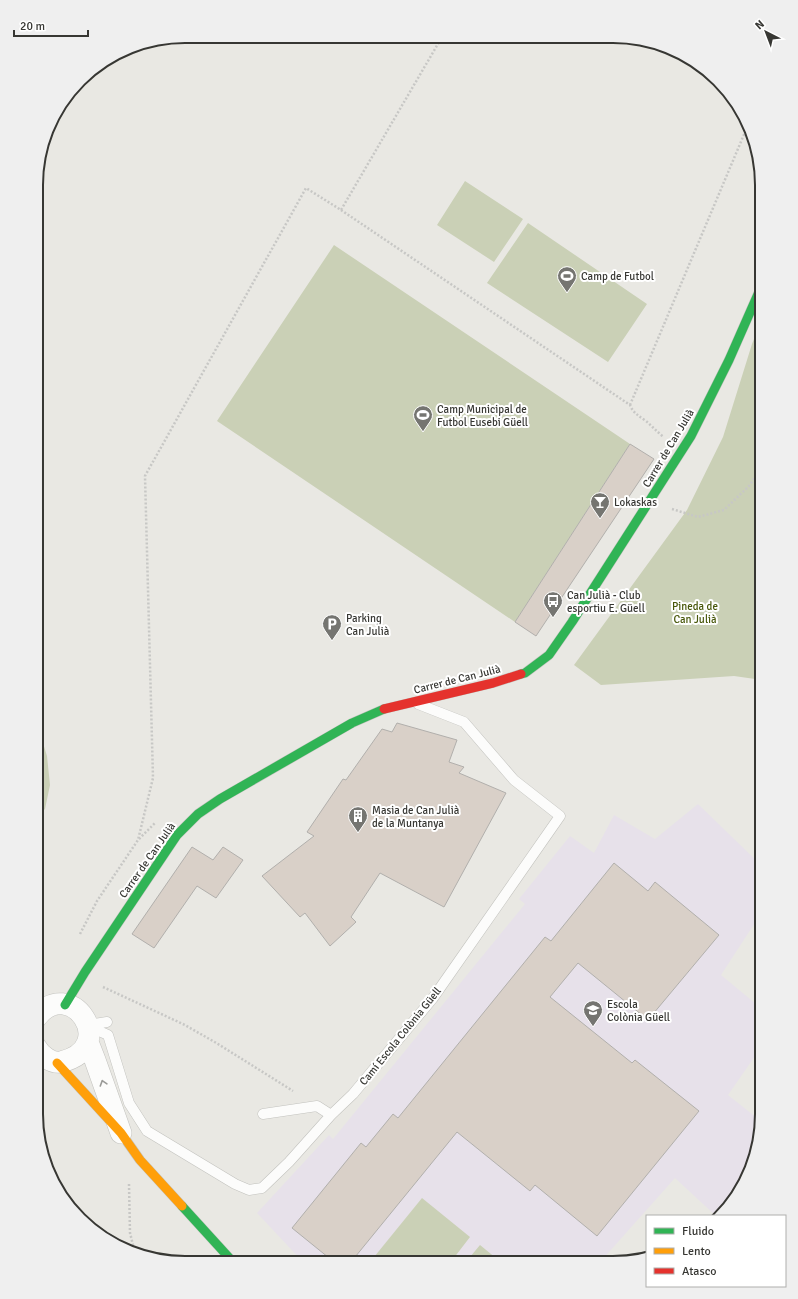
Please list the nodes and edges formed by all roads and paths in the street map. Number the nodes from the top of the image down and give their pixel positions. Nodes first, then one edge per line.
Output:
1 (438, 43) edge
2 (744, 132) edge
3 (341, 210) junction
4 (755, 300) edge
5 (630, 405) junction
6 (669, 440) dead end
7 (755, 477) edge
8 (652, 497) junction
9 (412, 702) junction
10 (78, 938) dead end
11 (98, 984) dead end
12 (47, 1008) edge
13 (93, 1030) junction
14 (43, 1056) edge
15 (57, 1063) junction
16 (317, 1106) junction
17 (263, 1114) dead end
18 (331, 1115) junction
19 (121, 1133) junction
20 (140, 1160) junction
21 (132, 1246) edge
22 (228, 1256) edge

1 - 3 path
2 - 5 path
3 - 5 path
3 - 10 path
4 - 8 street, Carrer de Can Julià
5 - 6 path
7 - 8 path
8 - 9 street, Carrer de Can Julià
9 - 12 street, Carrer de Can Julià
9 - 18 lane, Camí Escola Colònia Güell
11 - 16 path
12 - 13 street
13 - 15 street
13 - 18 lane, Camí Escola Colònia Güell
19 -> 13 street
14 - 15 street
15 - 19 street
16 - 17 lane
16 - 18 lane
19 - 20 street
20 - 21 path
20 - 22 street

